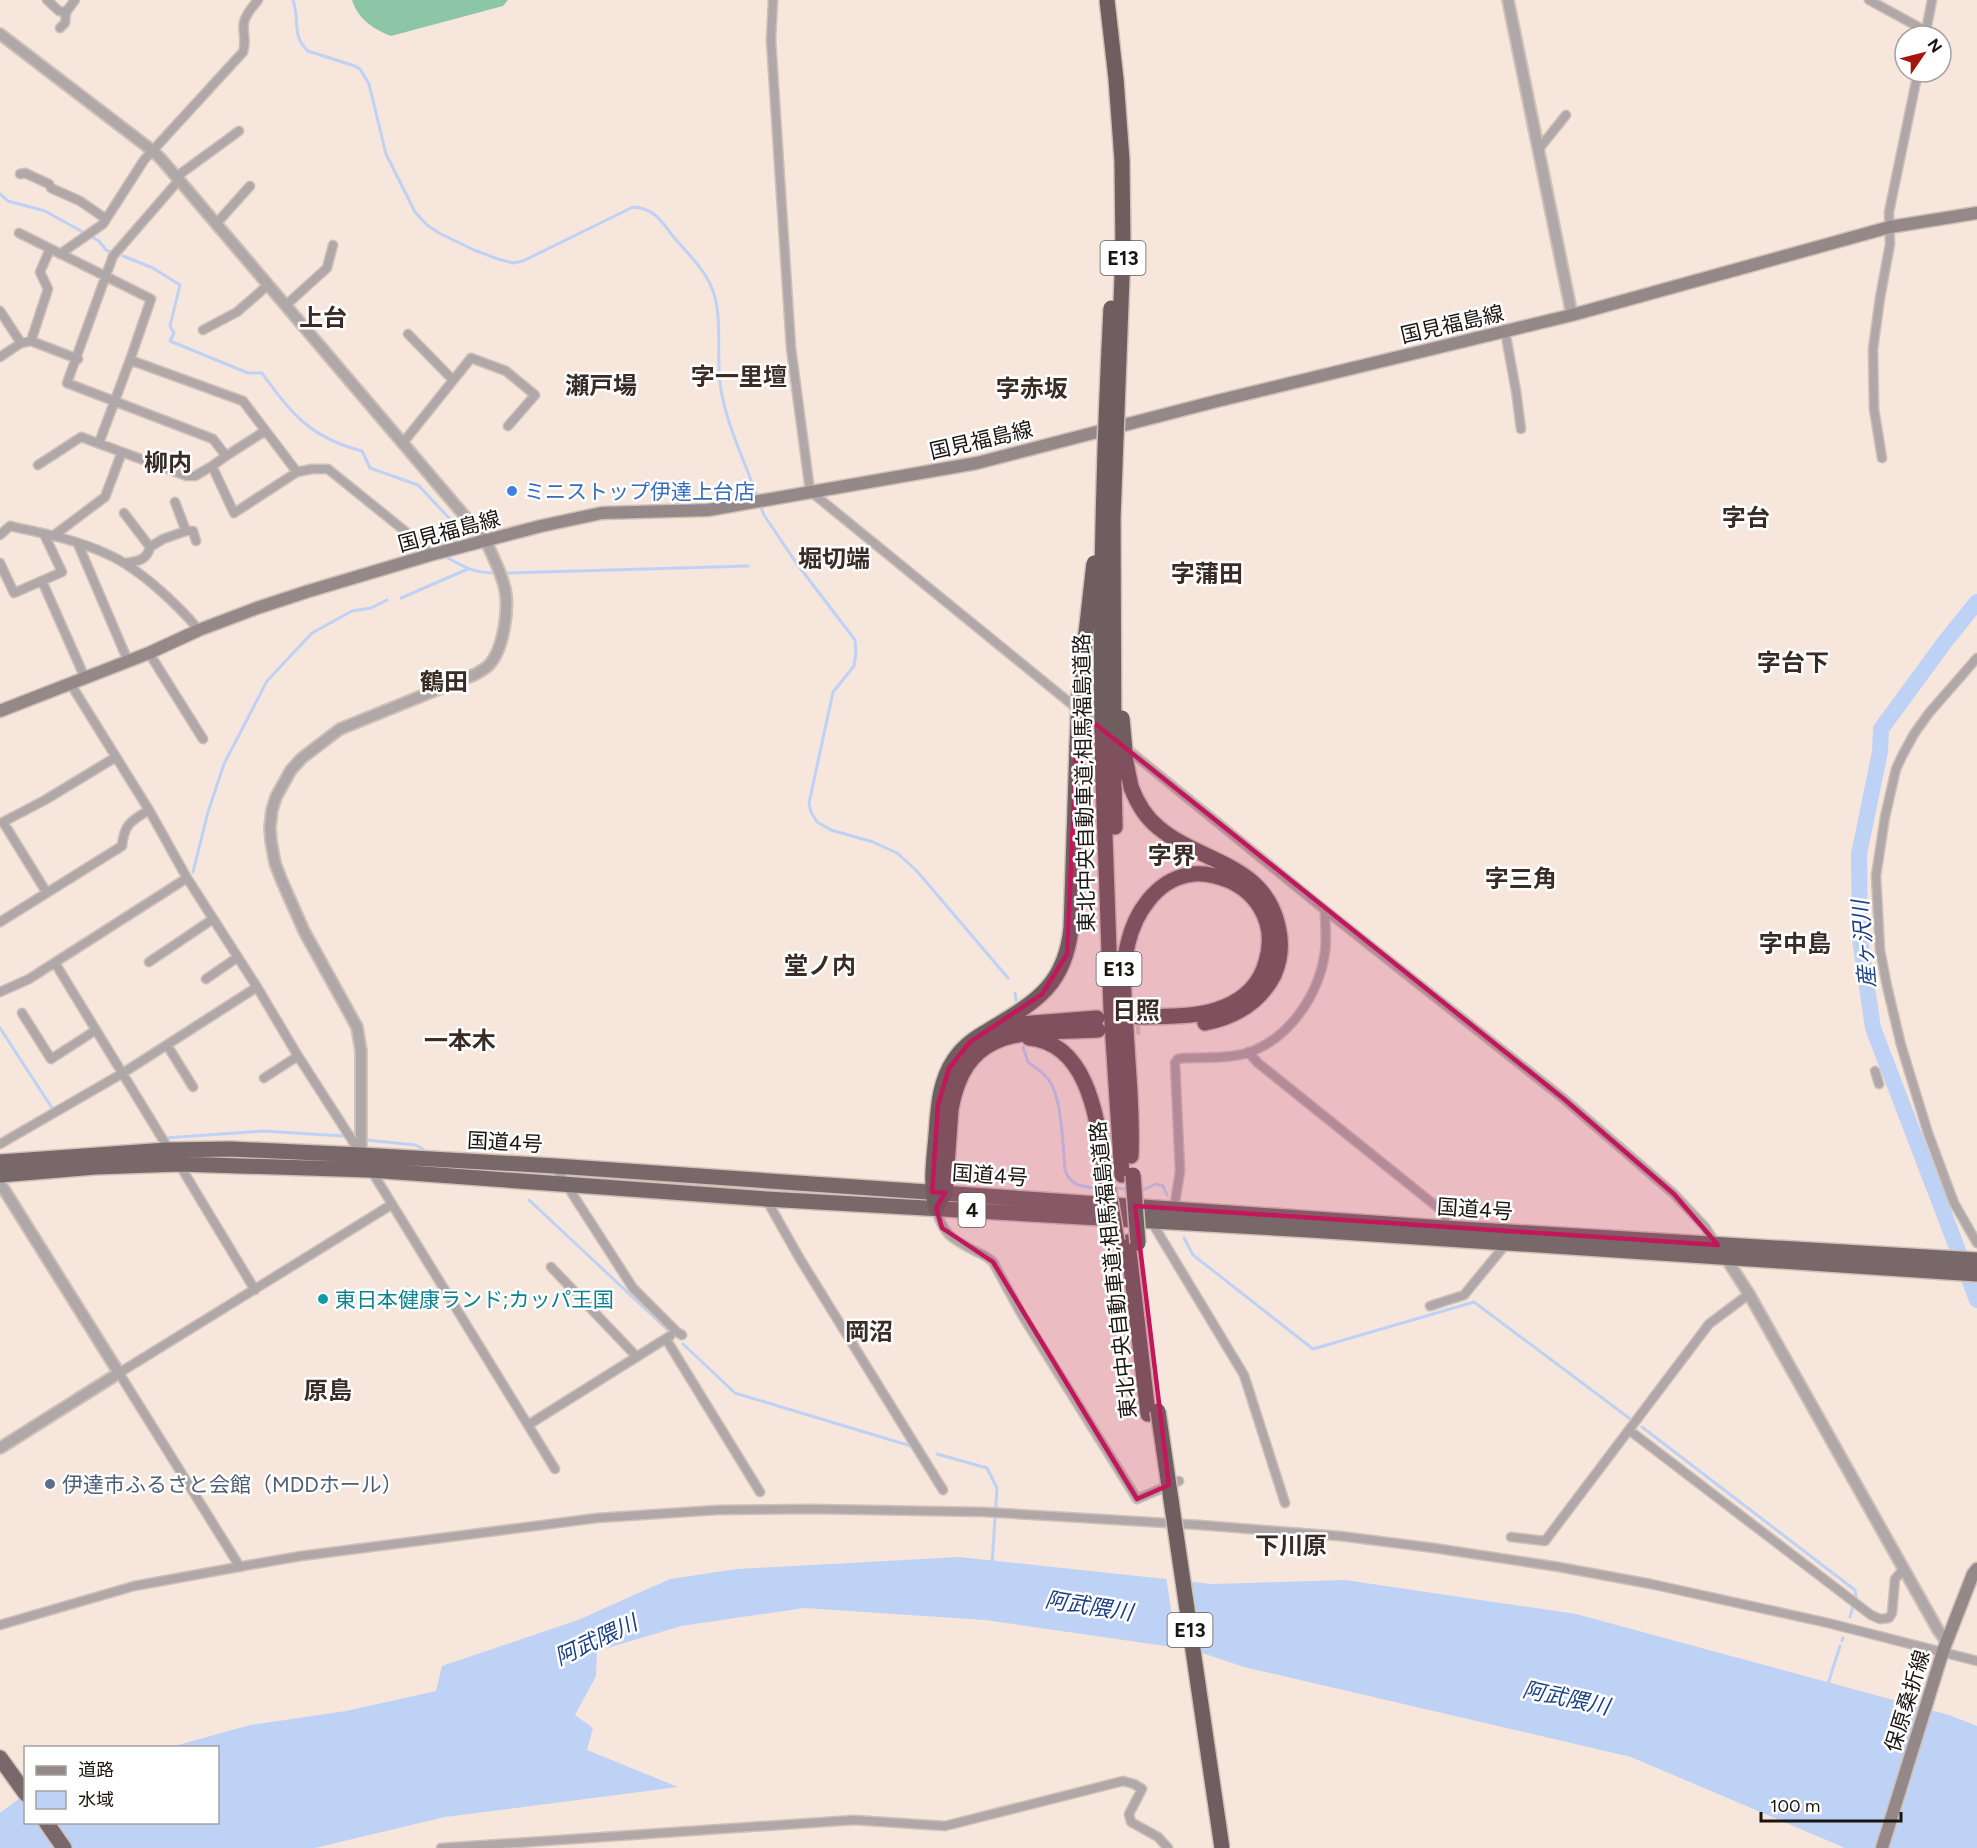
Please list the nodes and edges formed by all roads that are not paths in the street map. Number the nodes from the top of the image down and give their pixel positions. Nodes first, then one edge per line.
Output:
1 (47, 0) edge
2 (75, 0) edge
3 (258, 0) edge
4 (773, 0) edge
5 (1099, 0) edge
6 (1107, 0) edge
7 (1508, 0) edge
8 (1869, 0) edge
9 (1932, 0) edge
10 (66, 12) junction
11 (1910, 24) edge
12 (1928, 24) edge
13 (60, 28) dead end
14 (0, 34) edge
15 (1916, 84) edge
16 (1566, 115) dead end
17 (239, 131) dead end
18 (1538, 150) junction
19 (153, 151) junction
20 (20, 174) dead end
21 (178, 179) junction
22 (250, 186) dead end
23 (1977, 213) edge
24 (106, 219) junction
25 (216, 224) junction
26 (1890, 227) junction
27 (19, 233) dead end
28 (333, 245) dead end
29 (50, 249) junction
30 (60, 254) junction
31 (106, 278) junction
32 (268, 285) junction
33 (285, 306) junction
34 (0, 311) edge
35 (1572, 315) junction
36 (203, 330) dead end
37 (1505, 331) junction
38 (408, 334) dead end
39 (31, 341) junction
40 (21, 344) junction
41 (0, 357) edge
42 (78, 359) junction
43 (130, 360) junction
44 (453, 380) junction
45 (114, 402) junction
46 (508, 426) dead end
47 (1521, 429) dead end
48 (266, 431) junction
49 (99, 443) junction
50 (402, 444) junction
51 (122, 452) junction
52 (226, 456) junction
53 (1882, 458) dead end
54 (38, 465) dead end
55 (212, 466) junction
56 (297, 472) junction
57 (810, 491) junction
58 (175, 502) dead end
59 (1108, 512) junction
60 (124, 513) dead end
61 (186, 531) junction
62 (0, 535) edge
63 (48, 535) junction
64 (196, 540) dead end
65 (486, 541) junction
66 (78, 544) junction
67 (150, 547) junction
68 (430, 555) junction
69 (0, 563) edge
70 (126, 563) junction
71 (42, 581) junction
72 (199, 630) junction
73 (149, 653) junction
74 (1977, 658) edge
75 (128, 661) junction
76 (85, 678) junction
77 (70, 683) junction
78 (0, 711) edge
79 (203, 739) dead end
80 (116, 757) junction
81 (1108, 781) junction
82 (149, 810) junction
83 (186, 878) junction
84 (47, 893) junction
85 (1325, 910) junction
86 (213, 919) junction
87 (0, 922) edge
88 (238, 957) junction
89 (149, 962) dead end
90 (55, 963) junction
91 (206, 979) dead end
92 (258, 987) junction
93 (0, 992) edge
94 (22, 1013) dead end
95 (96, 1030) junction
96 (988, 1030) junction
97 (1012, 1036) junction
98 (167, 1045) junction
99 (1248, 1053) junction
100 (298, 1056) junction
101 (123, 1071) junction
102 (1875, 1071) dead end
103 (264, 1078) dead end
104 (1879, 1084) dead end
105 (194, 1088) dead end
106 (0, 1144) edge
107 (167, 1150) junction
108 (361, 1155) junction
109 (1131, 1156) junction
110 (0, 1162) edge
111 (179, 1164) junction
112 (555, 1166) junction
113 (370, 1170) junction
114 (0, 1175) edge
115 (1127, 1175) junction
116 (0, 1183) edge
117 (566, 1183) junction
118 (938, 1192) junction
119 (766, 1199) junction
120 (391, 1205) junction
121 (936, 1208) junction
122 (1174, 1209) junction
123 (1150, 1214) junction
124 (1444, 1228) junction
125 (1128, 1242) junction
126 (1977, 1243) edge
127 (1506, 1244) junction
128 (1718, 1245) junction
129 (1727, 1258) junction
130 (1977, 1260) edge
131 (551, 1267) dead end
132 (1977, 1275) edge
133 (255, 1290) junction
134 (1749, 1294) junction
135 (1430, 1306) dead end
136 (666, 1339) junction
137 (637, 1357) junction
138 (119, 1373) junction
139 (1153, 1413) junction
140 (528, 1425) junction
141 (1629, 1430) junction
142 (0, 1448) edge
143 (555, 1469) dead end
144 (1179, 1481) dead end
145 (943, 1490) dead end
146 (760, 1492) dead end
147 (1285, 1503) dead end
148 (1512, 1537) dead end
149 (240, 1567) junction
150 (1904, 1569) junction
151 (1977, 1569) edge
152 (0, 1627) edge
153 (1944, 1650) junction
154 (1977, 1661) edge
155 (0, 1758) edge
156 (24, 1791) edge
157 (47, 1824) edge
158 (64, 1848) edge
159 (441, 1848) edge
160 (1168, 1848) edge
161 (1213, 1848) edge
162 (1222, 1848) edge
163 (1882, 1848) edge

1 - 10 street
2 - 10 street
3 - 19 street
4 - 57 street
5 - 59 highway, 東北中央自動車道;相馬福島道路 / E13, bridge
6 - 59 highway, 東北中央自動車道;相馬福島道路 / E13, bridge
7 - 18 street
8 - 11 street
9 - 12 street
10 - 13 street
14 - 19 street
15 - 26 street
16 - 18 street
17 - 21 street
18 - 35 street
19 - 21 street
19 - 24 street
20 - 24 street
21 - 25 street
21 - 31 street
22 - 25 street
23 - 26 main road, 国見福島線
24 - 30 street
25 - 32 street
26 - 35 main road, 国見福島線
26 - 53 street
27 - 29 street
28 - 33 street
29 - 30 street
29 - 39 street
30 - 31 street
31 - 42 street
31 - 43 street
32 - 33 street
32 - 36 street
33 - 50 street
34 - 40 street
35 - 37 main road, 国見福島線
37 - 47 street
37 - 57 main road, 国見福島線
38 - 44 street
39 - 40 street
39 - 42 street
40 - 41 street
42 - 45 street
43 - 45 street
43 - 48 street
44 - 46 street
44 - 50 street
45 - 49 street
45 - 52 street
48 - 52 street
48 - 56 street
49 - 51 street
49 - 54 street
50 - 65 street
51 - 55 street
51 - 63 street
52 - 55 street
55 - 56 street
56 - 68 street
57 - 65 main road, 国見福島線
57 - 85 street
58 - 61 street
59 - 81 highway, 東北中央自動車道;相馬福島道路 / E13, bridge
59 - 96 highway, bridge
59 - 109 highway, bridge
60 - 67 street
61 - 64 street
61 - 67 street
62 - 63 street
63 - 66 street
63 - 71 street
65 - 68 main road, 国見福島線
65 - 108 street
66 - 70 street
66 - 75 street
67 - 70 street
68 - 72 main road, 国見福島線
69 - 71 street
70 - 72 street
71 - 76 street
72 - 73 main road, 国見福島線
73 - 75 main road, 国見福島線
73 - 79 street
74 - 126 street
75 - 76 main road, 国見福島線
76 - 77 main road, 国見福島線
77 - 78 main road, 国見福島線
77 - 80 street
80 - 82 street
80 - 84 street
81 - 109 highway, 東北中央自動車道;相馬福島道路 / E13
81 - 115 highway, 東北中央自動車道;相馬福島道路 / E13
82 - 83 street
82 - 84 street
83 - 86 street
83 - 90 street
84 - 87 street
85 - 99 street
85 - 128 street
86 - 88 street
86 - 89 street
88 - 91 street
88 - 92 street
90 - 93 street
90 - 95 street
92 - 98 street
92 - 100 street
94 - 95 street
95 - 101 street
96 - 97 highway
96 - 118 highway
97 - 118 highway
97 - 125 highway, bridge
98 - 101 street
98 - 105 street
99 - 122 street
99 - 124 street
100 - 103 street
100 - 108 street
101 - 106 street
101 - 107 street
102 - 104 street
107 - 108 highway, 国道4号 / 4
107 - 110 highway, 国道4号 / 4
108 - 112 highway, 国道4号 / 4
108 - 113 street
109 - 115 highway, 東北中央自動車道;相馬福島道路 / E13
111 - 113 highway, 国道4号 / 4
111 - 114 highway, 国道4号 / 4
111 - 133 street
112 - 117 street
112 - 118 highway, 国道4号 / 4
113 - 117 highway, 国道4号 / 4
113 - 120 street
115 - 125 highway, 東北中央自動車道;相馬福島道路 / E13, bridge
116 - 138 street
117 - 119 highway, 国道4号 / 4
117 - 136 street
118 - 121 highway
118 - 123 highway, 国道4号 / 4
119 - 121 highway, 国道4号 / 4
119 - 145 street
120 - 133 street
120 - 140 street
121 - 123 highway, 国道4号 / 4
121 - 144 street
122 - 123 highway, 国道4号 / 4
122 - 124 highway, 国道4号 / 4
123 - 127 highway, 国道4号 / 4
123 - 147 street
124 - 128 highway, 国道4号 / 4
125 - 139 highway, 東北中央自動車道;相馬福島道路 / E13
125 - 139 highway, 東北中央自動車道;相馬福島道路 / E13
127 - 129 highway, 国道4号 / 4
127 - 135 street
128 - 129 street
128 - 130 highway, 国道4号 / 4
129 - 132 highway, 国道4号 / 4
129 - 134 street
131 - 137 street
133 - 138 street
134 - 141 street
134 - 150 street
136 - 137 street
136 - 146 street
137 - 140 street
138 - 142 street
138 - 149 street
139 - 161 highway, 東北中央自動車道;相馬福島道路 / E13
139 - 162 highway, 東北中央自動車道;相馬福島道路 / E13, bridge
140 - 143 street
141 - 148 street
141 - 150 street
149 - 152 street
149 - 153 street
150 - 153 street
151 - 153 main road, 保原桑折線
153 - 154 street
153 - 163 main road, 保原桑折線
155 - 156 highway
157 - 158 highway
159 - 160 street

